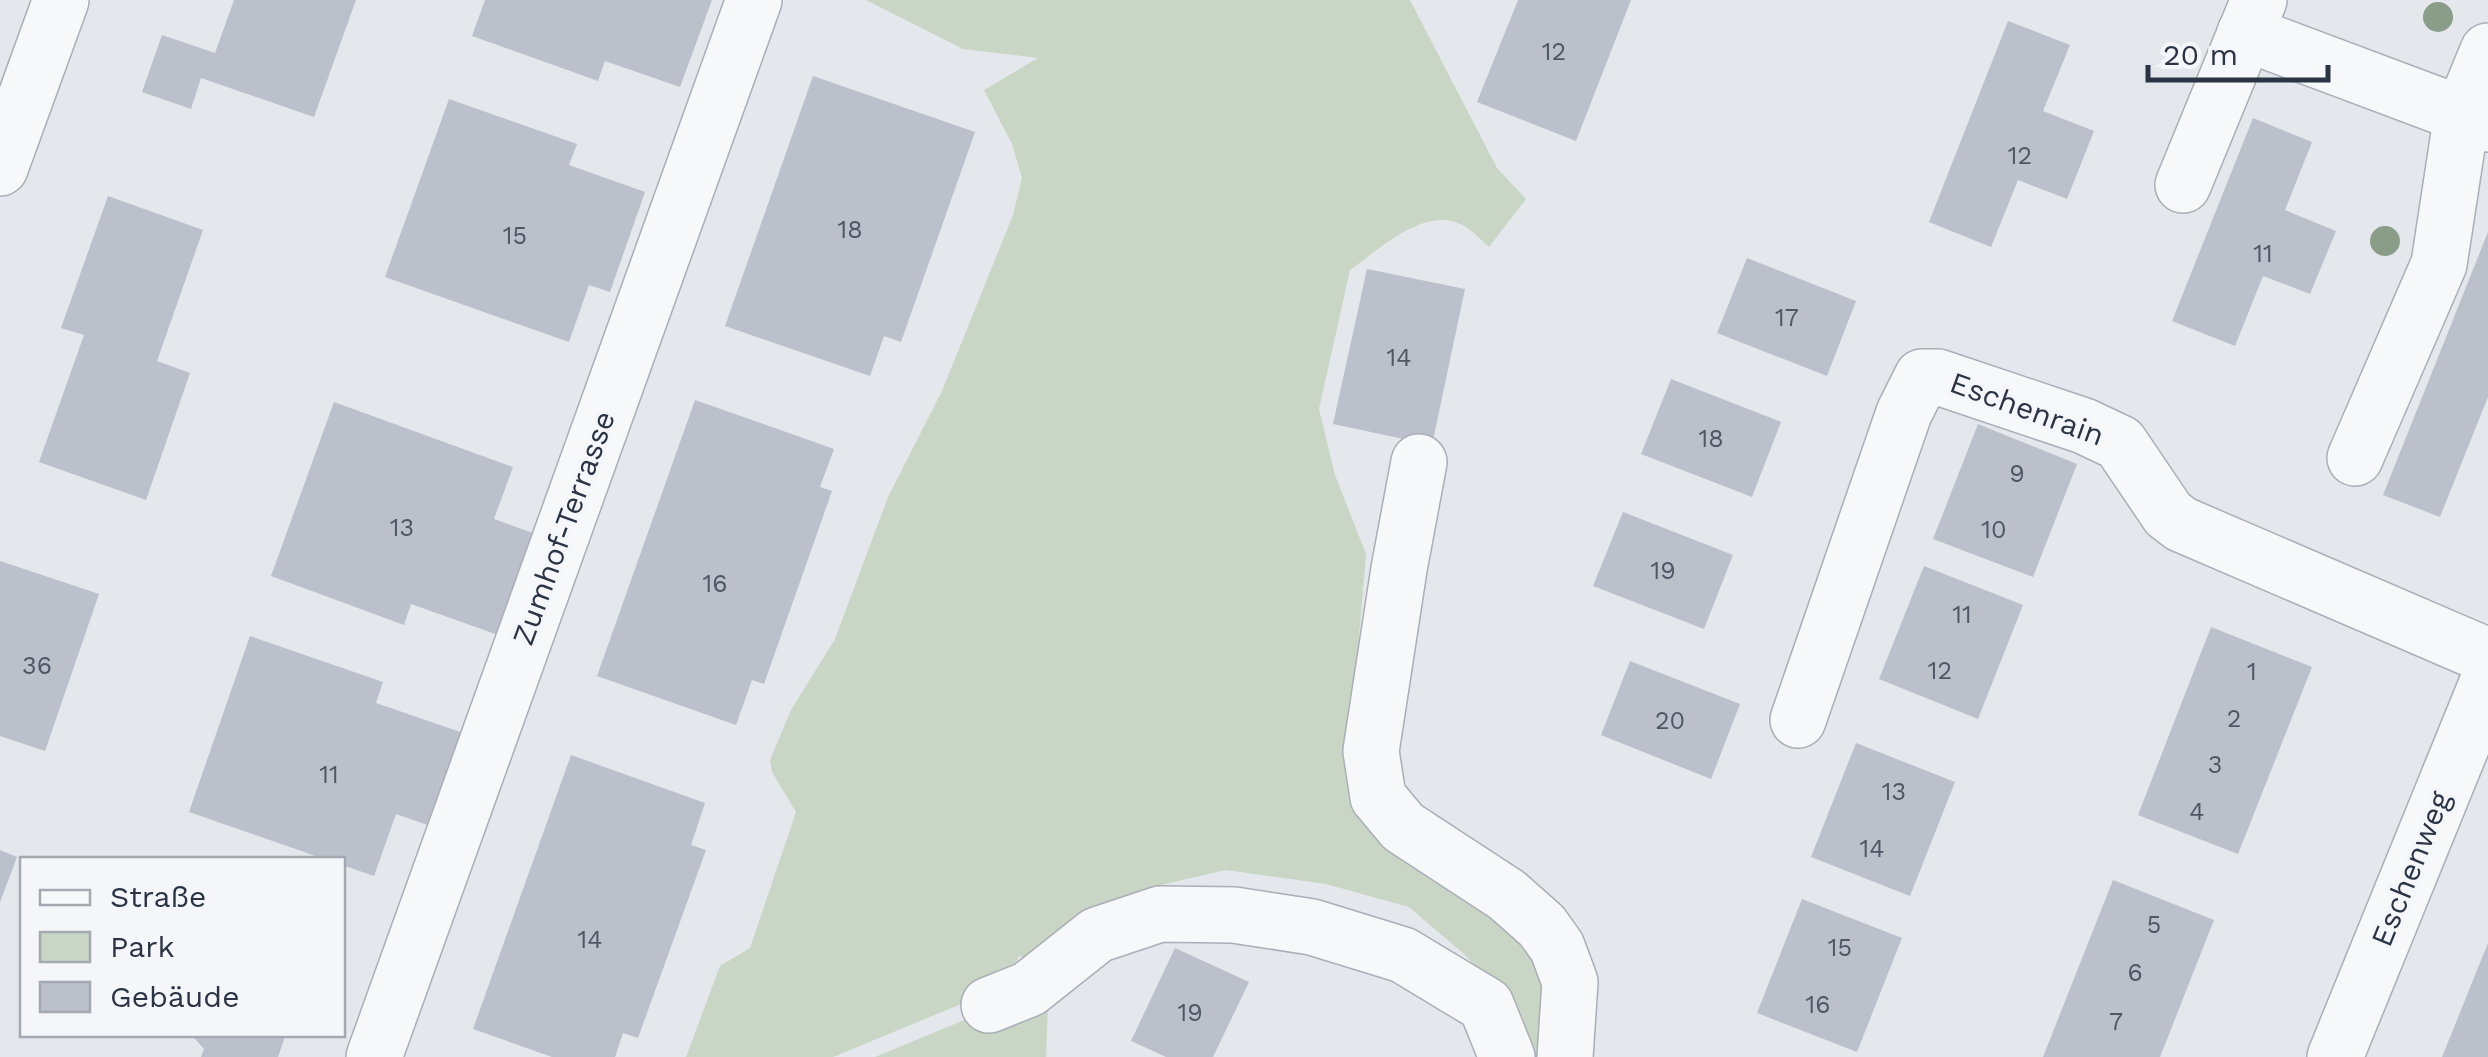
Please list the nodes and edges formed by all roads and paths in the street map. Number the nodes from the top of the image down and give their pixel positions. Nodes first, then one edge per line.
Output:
1 (61, 0) edge
2 (754, 0) edge
3 (2252, 17) edge
4 (2488, 50) edge
5 (2475, 119) edge
6 (0, 168) edge
7 (2183, 185) dead end
8 (2355, 458) dead end
9 (1419, 462) dead end
10 (2488, 656) edge
11 (2488, 681) edge
12 (1798, 720) dead end
13 (988, 1005) dead end
14 (374, 1057) edge
15 (1507, 1057) edge
16 (1565, 1057) edge
17 (2335, 1057) edge

1 - 6 street
2 - 14 street, Zumhof-Terrasse
3 - 5 street
3 - 7 street
4 - 5 street
5 - 8 street
9 - 16 street
10 - 12 street, Eschenrain
11 - 17 street, Eschenweg
13 - 15 street

